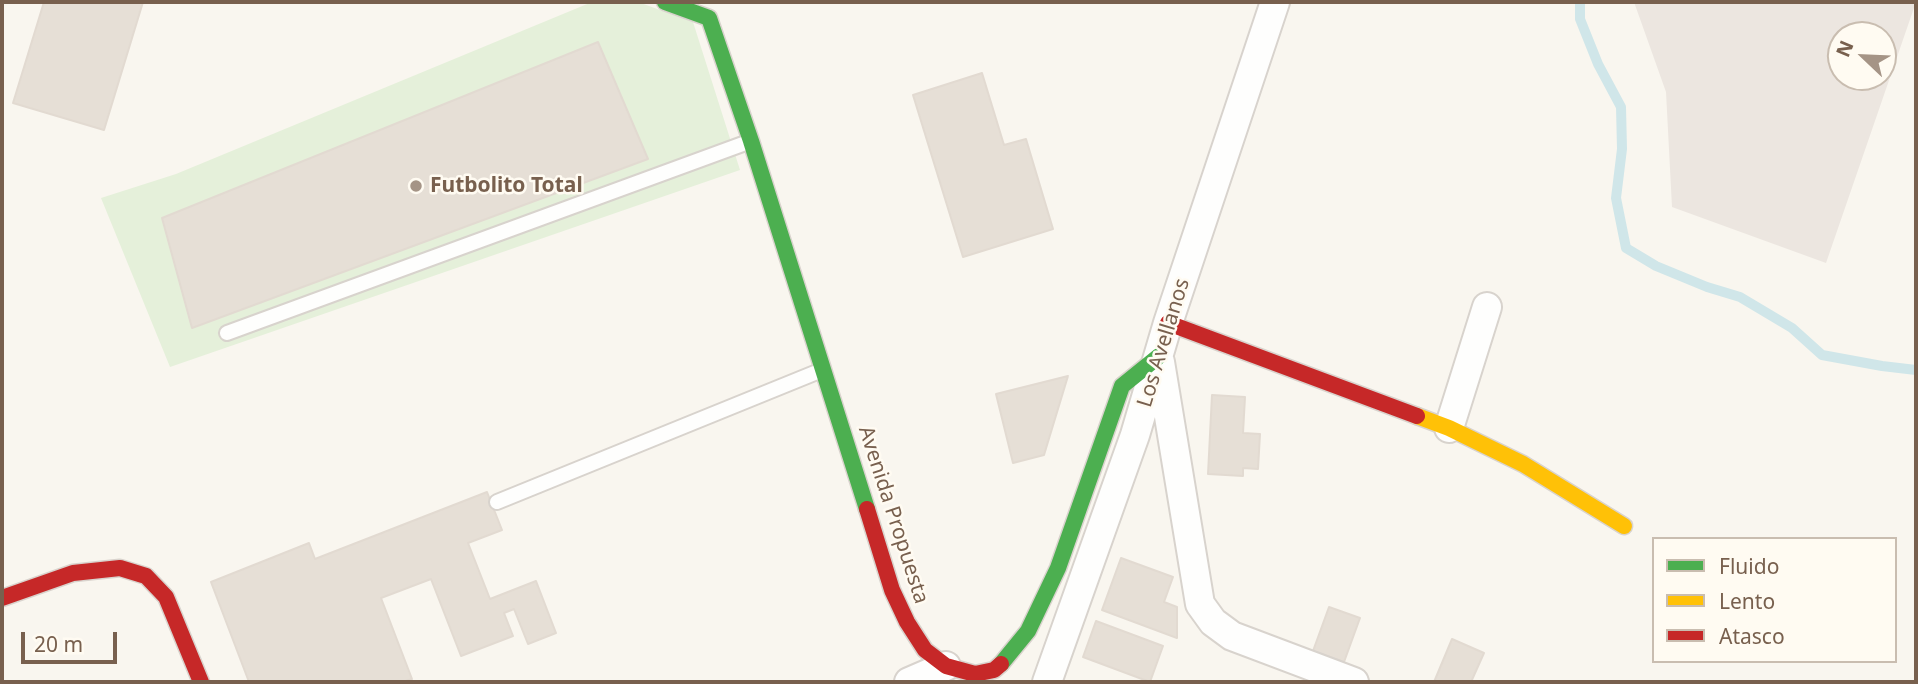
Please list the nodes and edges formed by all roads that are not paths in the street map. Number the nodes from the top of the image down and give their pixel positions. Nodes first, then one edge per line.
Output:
1 (665, 2) edge
2 (1275, 2) edge
3 (751, 141) junction
4 (1487, 307) dead end
5 (1168, 323) junction
6 (227, 333) dead end
7 (1159, 356) junction
8 (823, 369) junction
9 (1449, 428) junction
10 (497, 502) dead end
11 (1624, 526) dead end
12 (2, 598) edge
13 (946, 667) junction
14 (201, 682) edge
15 (909, 682) edge
16 (1047, 682) edge
17 (1354, 682) edge

1 - 3 street, Avenida Propuesta
2 - 5 street, Los Avellanos
3 - 6 lane
3 - 8 street, Avenida Propuesta
4 - 9 street
5 - 7 street, Los Avellanos
5 - 9 street
7 - 13 street
7 - 16 street, Los Avellanos
7 - 17 street
8 - 10 lane
8 - 13 street, Avenida Propuesta
9 - 11 street
12 - 14 street
13 - 15 street

